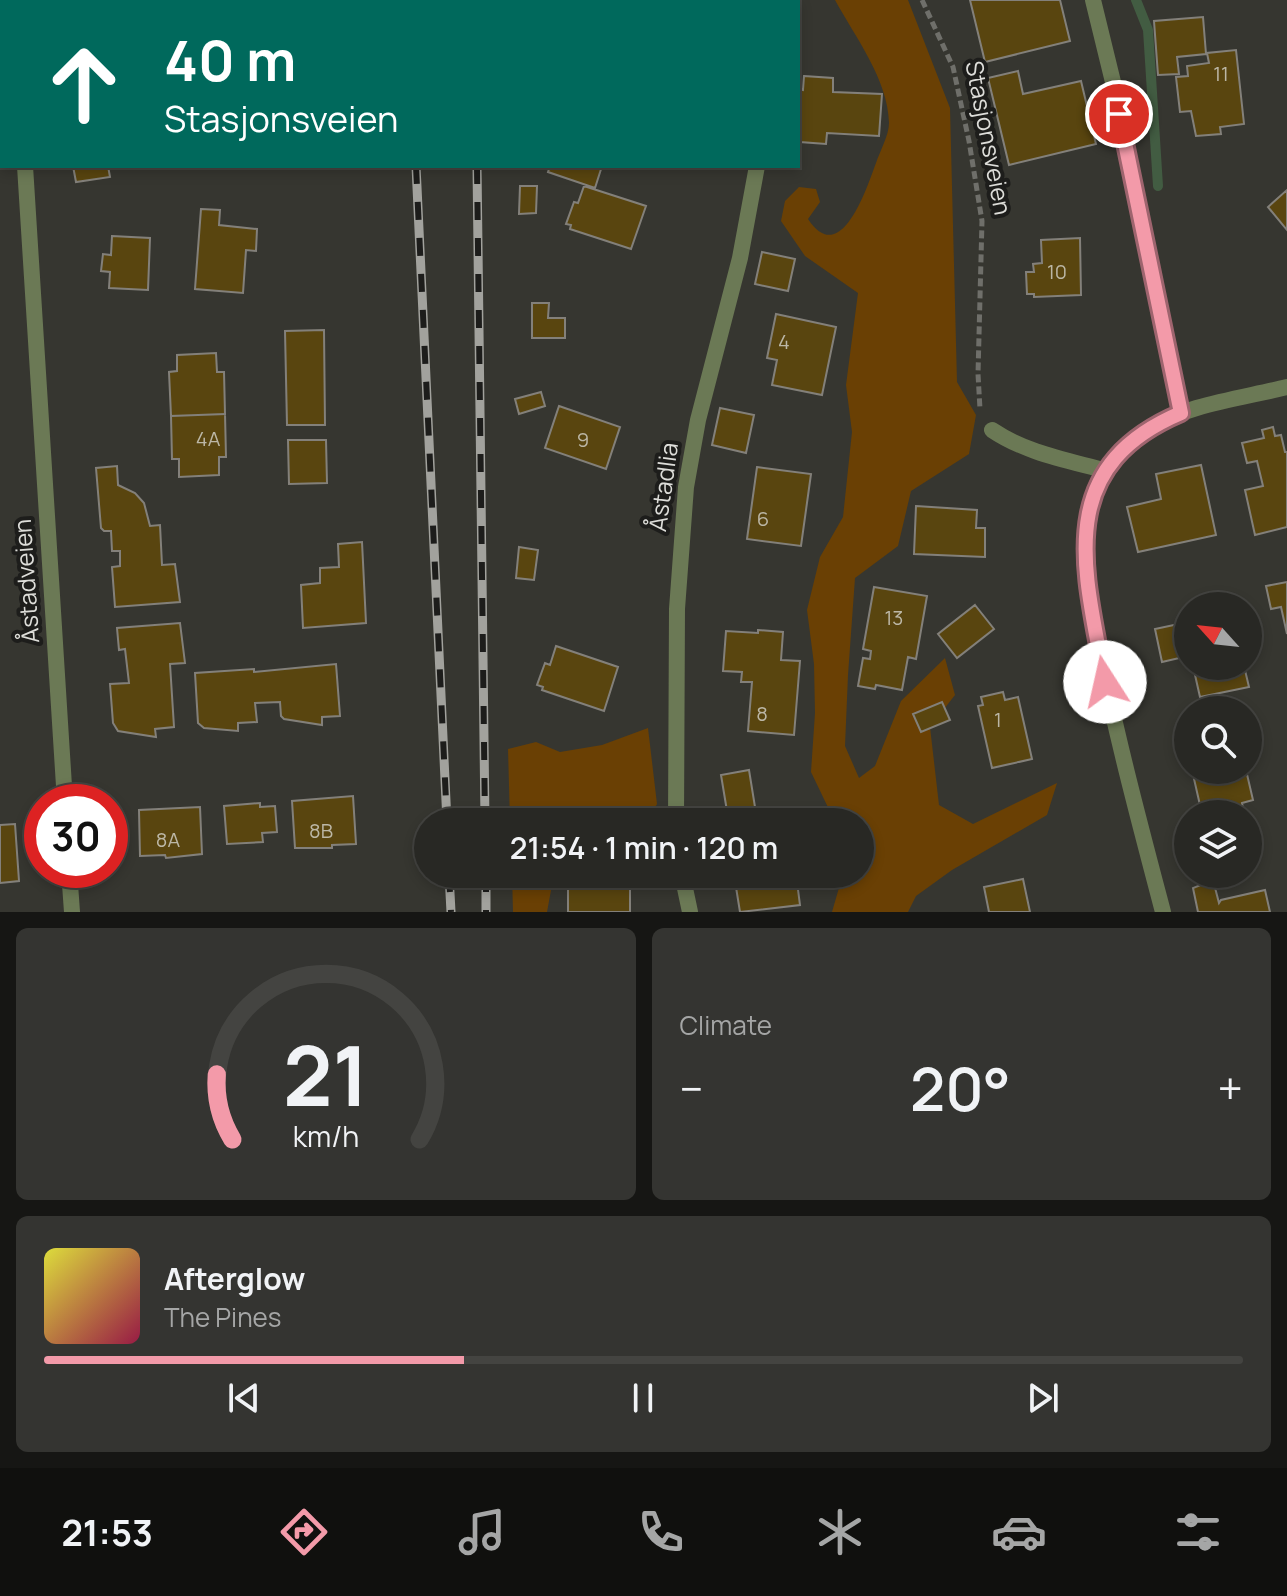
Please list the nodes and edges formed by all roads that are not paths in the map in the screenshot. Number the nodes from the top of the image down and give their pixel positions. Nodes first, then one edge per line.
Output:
1 (1093, 0) edge
2 (25, 168) edge
3 (757, 168) edge
4 (1287, 387) edge
5 (1181, 413) junction
6 (992, 430) road end
7 (1107, 471) junction
8 (64, 784) edge
9 (676, 808) edge
10 (70, 888) edge
11 (685, 888) edge
12 (72, 912) edge
13 (690, 912) edge
14 (1163, 912) edge

1 - 5 street
2 - 8 street, Åstadveien
3 - 9 street, Åstadlia
4 - 5 street
5 - 7 street
6 - 7 street
7 - 14 street
10 - 12 street
11 - 13 street

